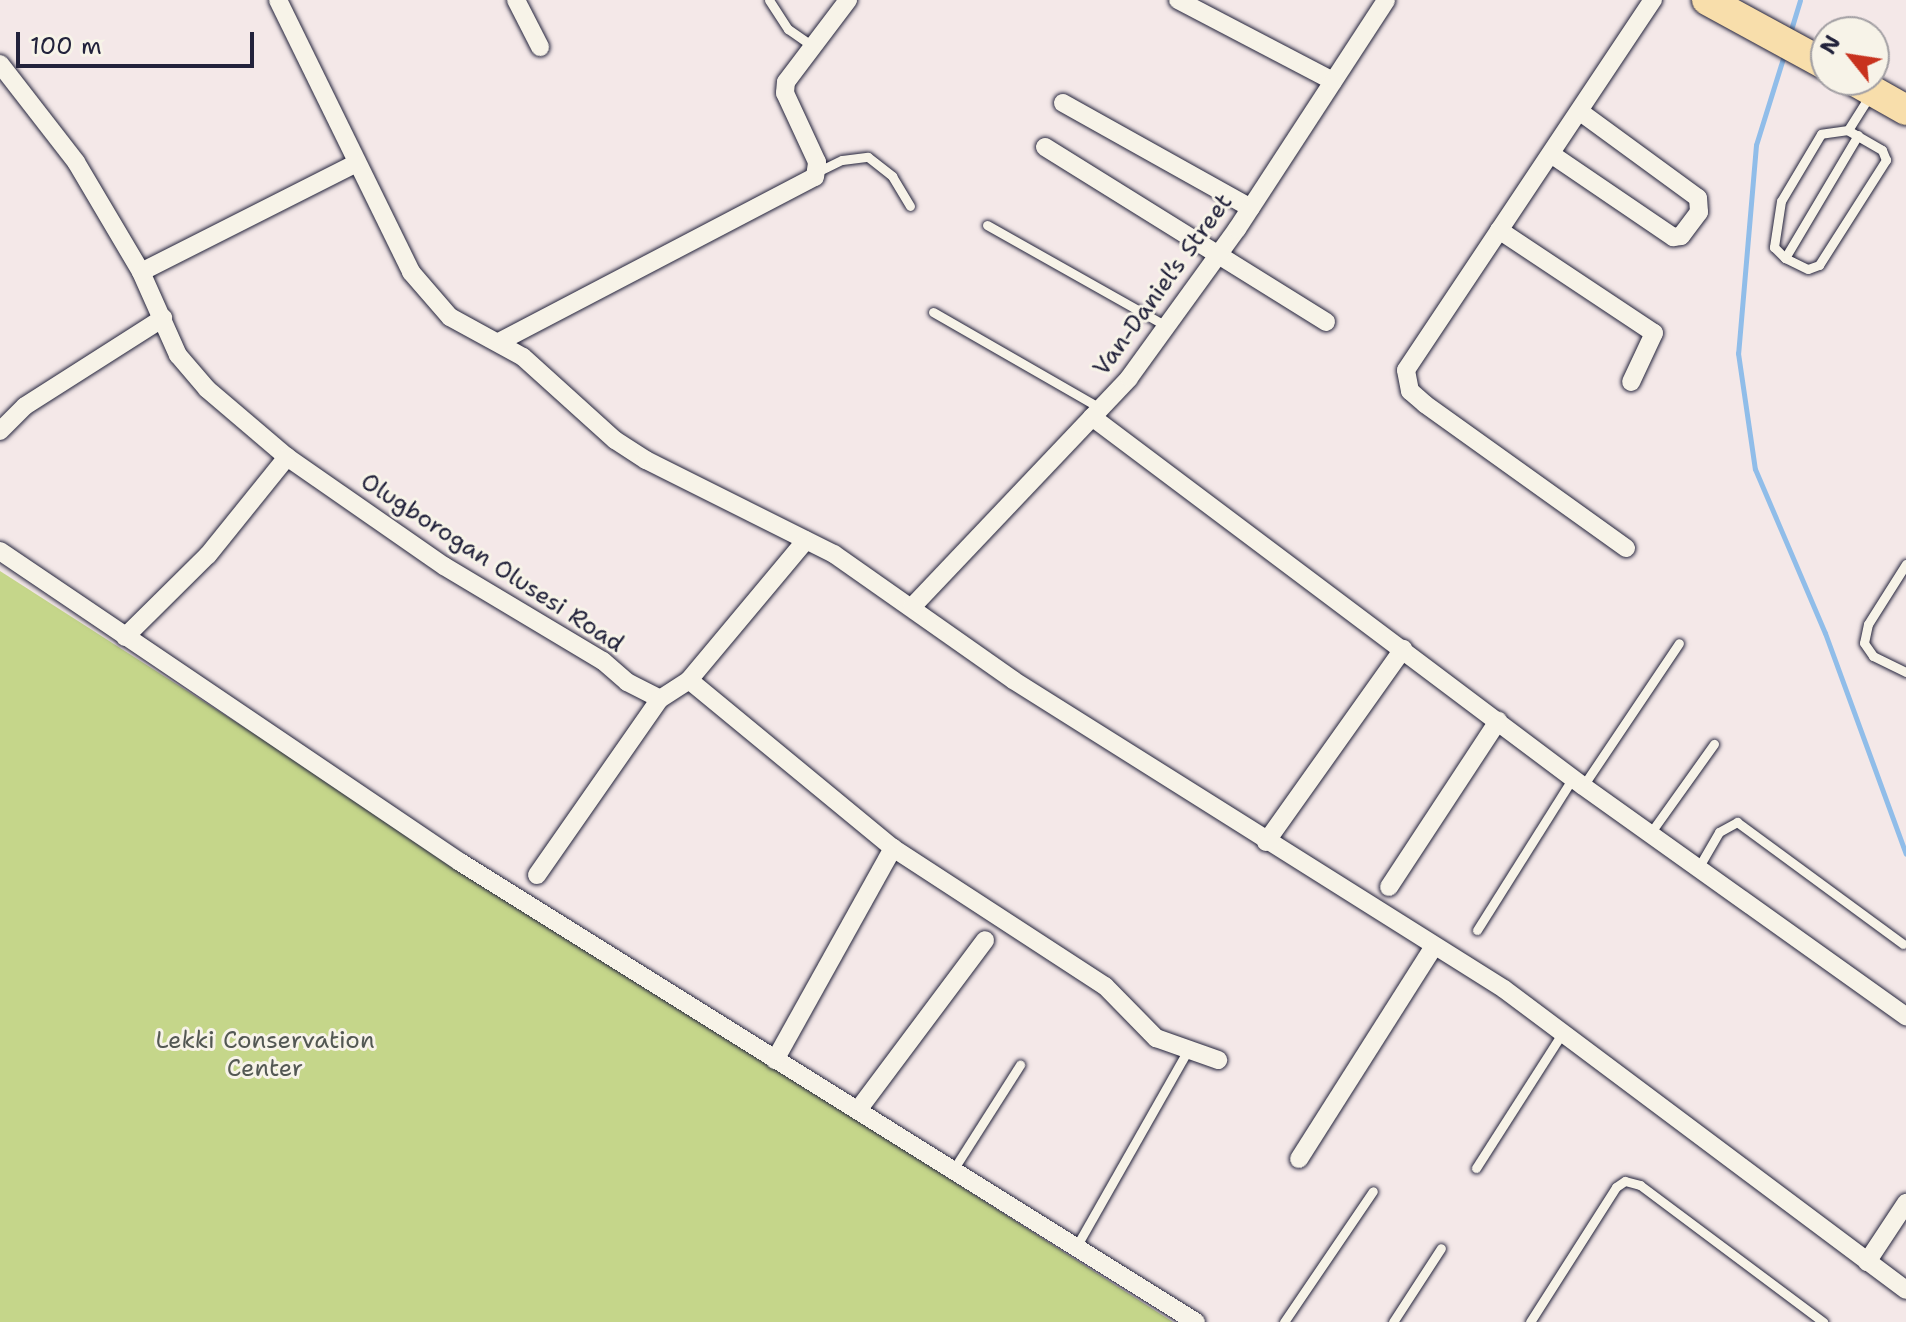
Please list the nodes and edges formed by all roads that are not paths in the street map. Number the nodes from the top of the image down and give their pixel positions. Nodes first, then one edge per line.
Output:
1 (278, 0) edge
2 (516, 0) edge
3 (769, 0) edge
4 (848, 0) edge
5 (1178, 0) edge
6 (1386, 0) edge
7 (1653, 0) edge
8 (1707, 0) edge
9 (811, 45) junction
10 (540, 47) dead end
11 (1810, 56) edge
12 (0, 64) edge
13 (1333, 81) junction
14 (1860, 96) edge
15 (1881, 96) edge
16 (1063, 103) dead end
17 (1906, 110) edge
18 (1579, 111) junction
19 (1848, 130) junction
20 (1858, 135) junction
21 (1045, 147) dead end
22 (1551, 154) junction
23 (355, 164) junction
24 (819, 171) junction
25 (910, 206) dead end
26 (1251, 208) junction
27 (987, 225) dead end
28 (1499, 230) junction
29 (1221, 253) junction
30 (1785, 258) junction
31 (141, 272) junction
32 (933, 312) dead end
33 (163, 318) junction
34 (1326, 322) dead end
35 (1168, 327) junction
36 (499, 342) junction
37 (1631, 382) dead end
38 (7, 408) edge
39 (1096, 412) junction
40 (0, 431) edge
41 (287, 457) junction
42 (806, 540) junction
43 (1626, 548) dead end
44 (0, 551) edge
45 (1906, 564) edge
46 (912, 607) junction
47 (125, 637) junction
48 (1679, 643) dead end
49 (1403, 649) junction
50 (1906, 672) edge
51 (689, 680) junction
52 (660, 699) junction
53 (1498, 721) junction
54 (1714, 744) dead end
55 (1578, 782) junction
56 (1649, 835) junction
57 (1266, 842) junction
58 (893, 848) junction
59 (1697, 870) junction
60 (537, 875) dead end
61 (1389, 887) dead end
62 (1477, 930) dead end
63 (985, 940) dead end
64 (1903, 944) dead end
65 (1434, 946) junction
66 (1906, 1016) edge
67 (1561, 1035) junction
68 (1186, 1053) junction
69 (775, 1060) junction
70 (1218, 1060) dead end
71 (1020, 1065) dead end
72 (858, 1110) junction
73 (1299, 1159) dead end
74 (1476, 1168) dead end
75 (953, 1170) junction
76 (1373, 1191) dead end
77 (1906, 1203) edge
78 (1076, 1247) junction
79 (1441, 1248) dead end
80 (1867, 1262) junction
81 (1906, 1290) edge
82 (1196, 1322) edge
83 (1284, 1322) edge
84 (1393, 1322) edge
85 (1530, 1322) edge
86 (1823, 1322) edge

1 - 23 street
2 - 10 street
3 - 9 lane
4 - 9 street
5 - 13 street
6 - 13 street, Van-Daniel’s Street
7 - 18 street
8 - 11 main road
9 - 24 street
12 - 31 street, Olugborogan Olusesi Road
13 - 26 street, Van-Daniel’s Street
14 - 19 lane
15 - 17 main road
16 - 26 street
18 - 22 street
18 - 22 street
19 - 20 lane
19 - 30 lane
20 - 30 lane
20 - 30 lane
21 - 29 street
22 - 28 street
23 - 31 street
23 - 36 street
24 - 25 lane
24 - 36 street
26 - 29 street, Van-Daniel’s Street
27 - 35 lane
28 - 37 street
28 - 43 street
29 - 34 street
29 - 35 street, Van-Daniel’s Street
31 - 33 street, Olugborogan Olusesi Road
32 - 39 lane
33 - 38 street
33 - 41 street, Olugborogan Olusesi Road
35 - 39 street, Van-Daniel’s Street
36 - 42 street
38 - 40 street
39 - 46 street, Van-Daniel’s Street
39 - 49 street
41 - 47 street
41 - 52 street, Olugborogan Olusesi Road
42 - 46 street
42 - 51 street
44 - 47 street
45 - 50 lane
46 - 57 street
47 - 69 street
48 - 55 lane
49 - 53 street
49 - 57 street
51 - 52 street
51 - 58 street
52 - 60 street
53 - 55 street
53 - 61 street
54 - 56 lane
55 - 56 street
55 - 62 lane
56 - 59 street
57 - 65 street
58 - 68 street
58 - 69 street
59 - 64 lane
59 - 66 street
63 - 72 street
65 - 67 street
65 - 73 street
67 - 74 lane
67 - 80 street
68 - 70 street
68 - 78 lane
69 - 72 street
71 - 75 lane
72 - 75 street
75 - 78 street
76 - 83 lane
77 - 80 street
78 - 82 street
79 - 84 lane
80 - 81 street
85 - 86 lane

